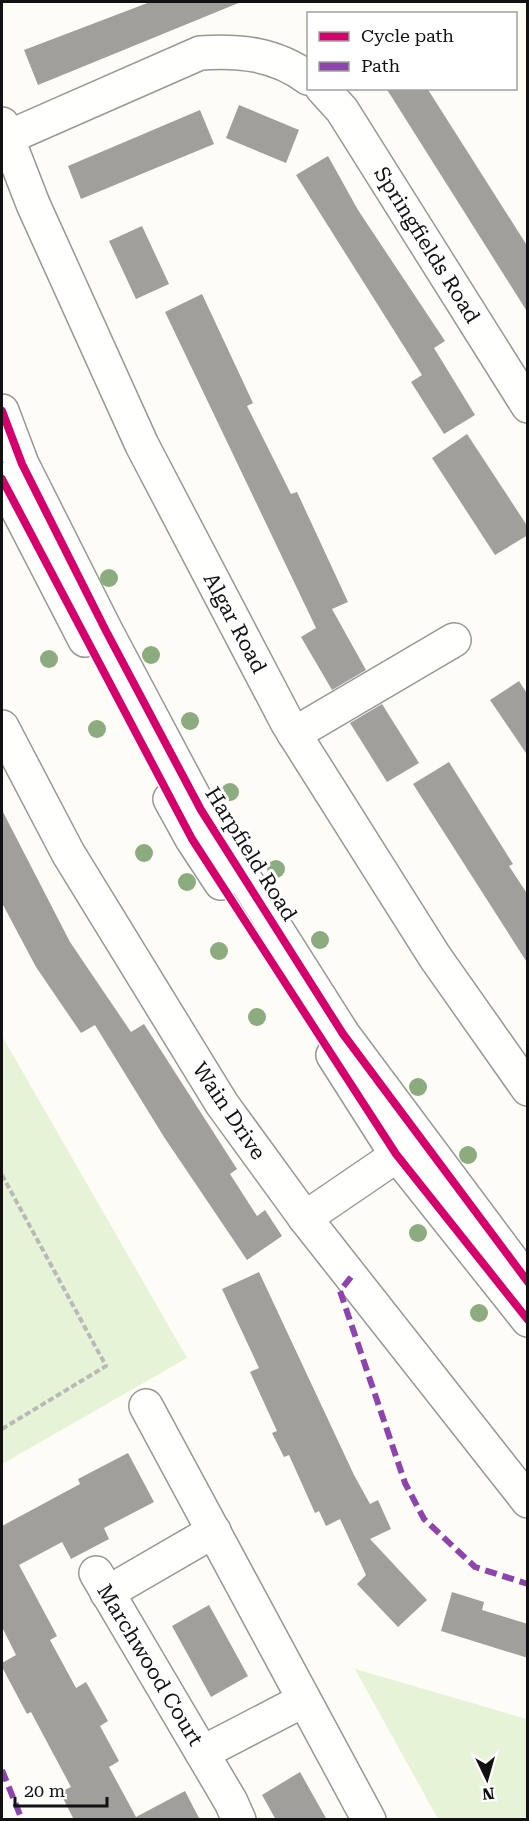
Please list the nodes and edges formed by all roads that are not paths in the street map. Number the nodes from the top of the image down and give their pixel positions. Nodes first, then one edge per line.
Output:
1 (307, 77) edge
2 (324, 90) edge
3 (3, 134) edge
4 (528, 406) edge
5 (2, 411) edge
6 (2, 479) edge
7 (454, 640) dead end
8 (2, 727) edge
9 (294, 734) junction
10 (528, 1089) edge
11 (408, 1147) junction
12 (305, 1218) junction
13 (528, 1282) edge
14 (528, 1320) edge
15 (146, 1406) dead end
16 (528, 1501) edge
17 (214, 1531) junction
18 (304, 1700) junction
19 (202, 1754) junction
20 (239, 1820) edge
21 (369, 1820) edge

1 - 3 street
2 - 4 street, Springfields Road
3 - 9 street, Algar Road
5 - 11 street, Harpfield Road
6 - 11 street, Harpfield Road
7 - 9 street
8 - 12 street, Wain Drive
9 - 10 street, Algar Road
11 - 12 street
11 - 13 street, Harpfield Road
11 - 14 street, Harpfield Road
12 - 16 street, Wain Drive
15 - 17 street
17 - 18 street
17 - 19 street, Marchwood Court
18 - 19 street
18 - 21 street
19 - 20 street, Marchwood Court

